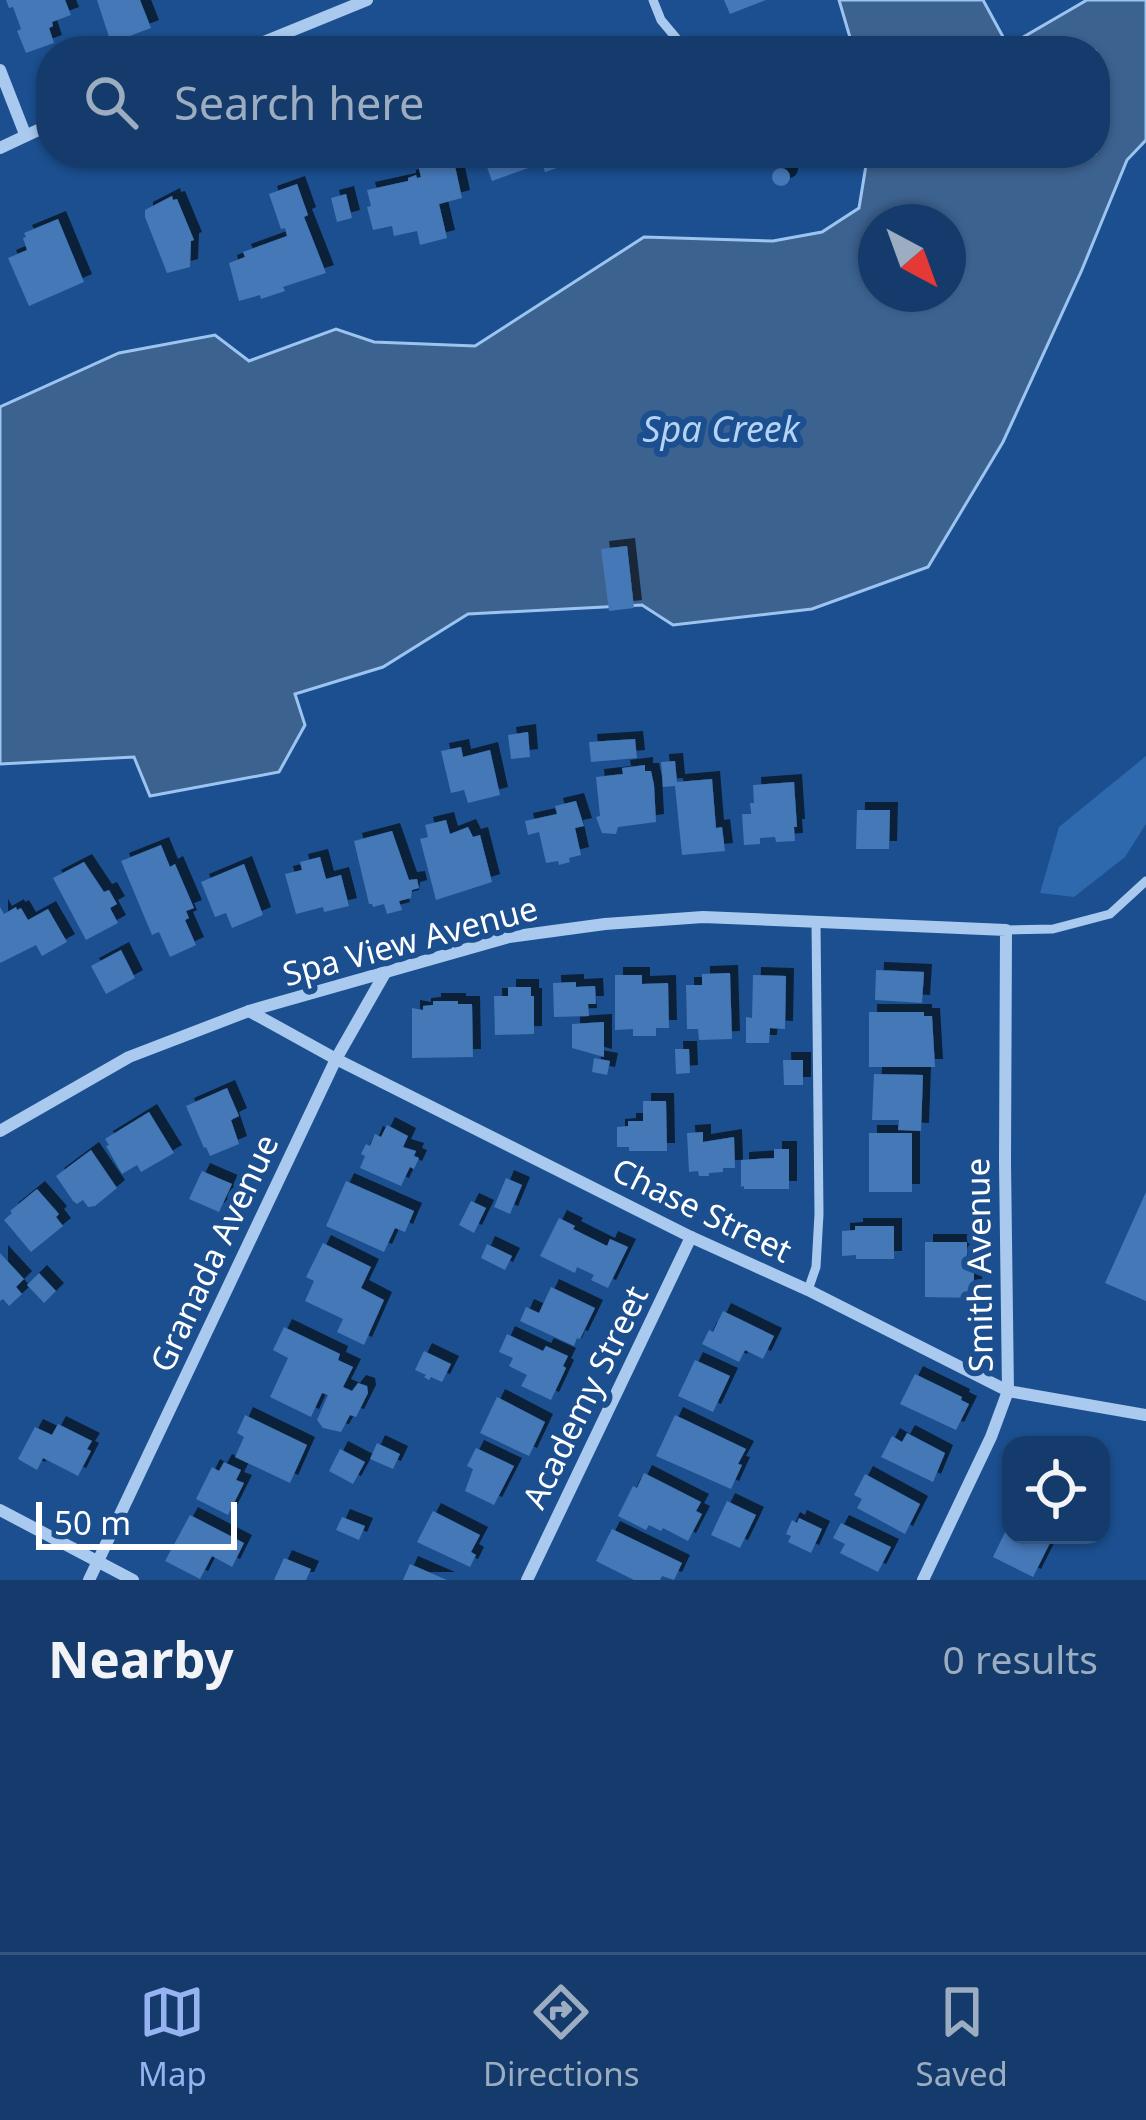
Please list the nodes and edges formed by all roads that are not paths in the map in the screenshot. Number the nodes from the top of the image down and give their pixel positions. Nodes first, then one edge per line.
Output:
1 (368, 0) edge
2 (653, 0) edge
3 (279, 36) edge
4 (674, 36) edge
5 (0, 70) edge
6 (36, 130) edge
7 (26, 134) junction
8 (0, 148) edge
9 (1146, 881) edge
10 (816, 922) junction
11 (1006, 930) junction
12 (386, 972) junction
13 (249, 1011) junction
14 (336, 1059) junction
15 (0, 1131) edge
16 (691, 1237) junction
17 (808, 1290) junction
18 (1008, 1391) junction
19 (1146, 1415) edge
20 (0, 1510) edge
21 (98, 1561) junction
22 (89, 1580) edge
23 (133, 1580) edge
24 (527, 1580) edge
25 (923, 1580) edge

1 - 3 street
2 - 4 lane
5 - 7 street
6 - 7 street
7 - 8 street
9 - 11 lane
10 - 11 street, Spa View Avenue
10 - 12 street, Spa View Avenue
10 - 17 lane
11 - 18 street, Smith Avenue
12 - 13 street, Spa View Avenue
12 - 14 street, Granada Avenue
13 - 14 street, Chase Street
13 - 15 street, Spa View Avenue
14 - 16 street, Chase Street
14 - 21 street, Granada Avenue
16 - 17 street, Chase Street
16 - 24 street, Academy Street
17 - 18 street, Chase Street
18 - 19 street, Chase Street
18 - 25 street, Smith Avenue
20 - 21 street
21 - 22 street, Granada Avenue
21 - 23 street

